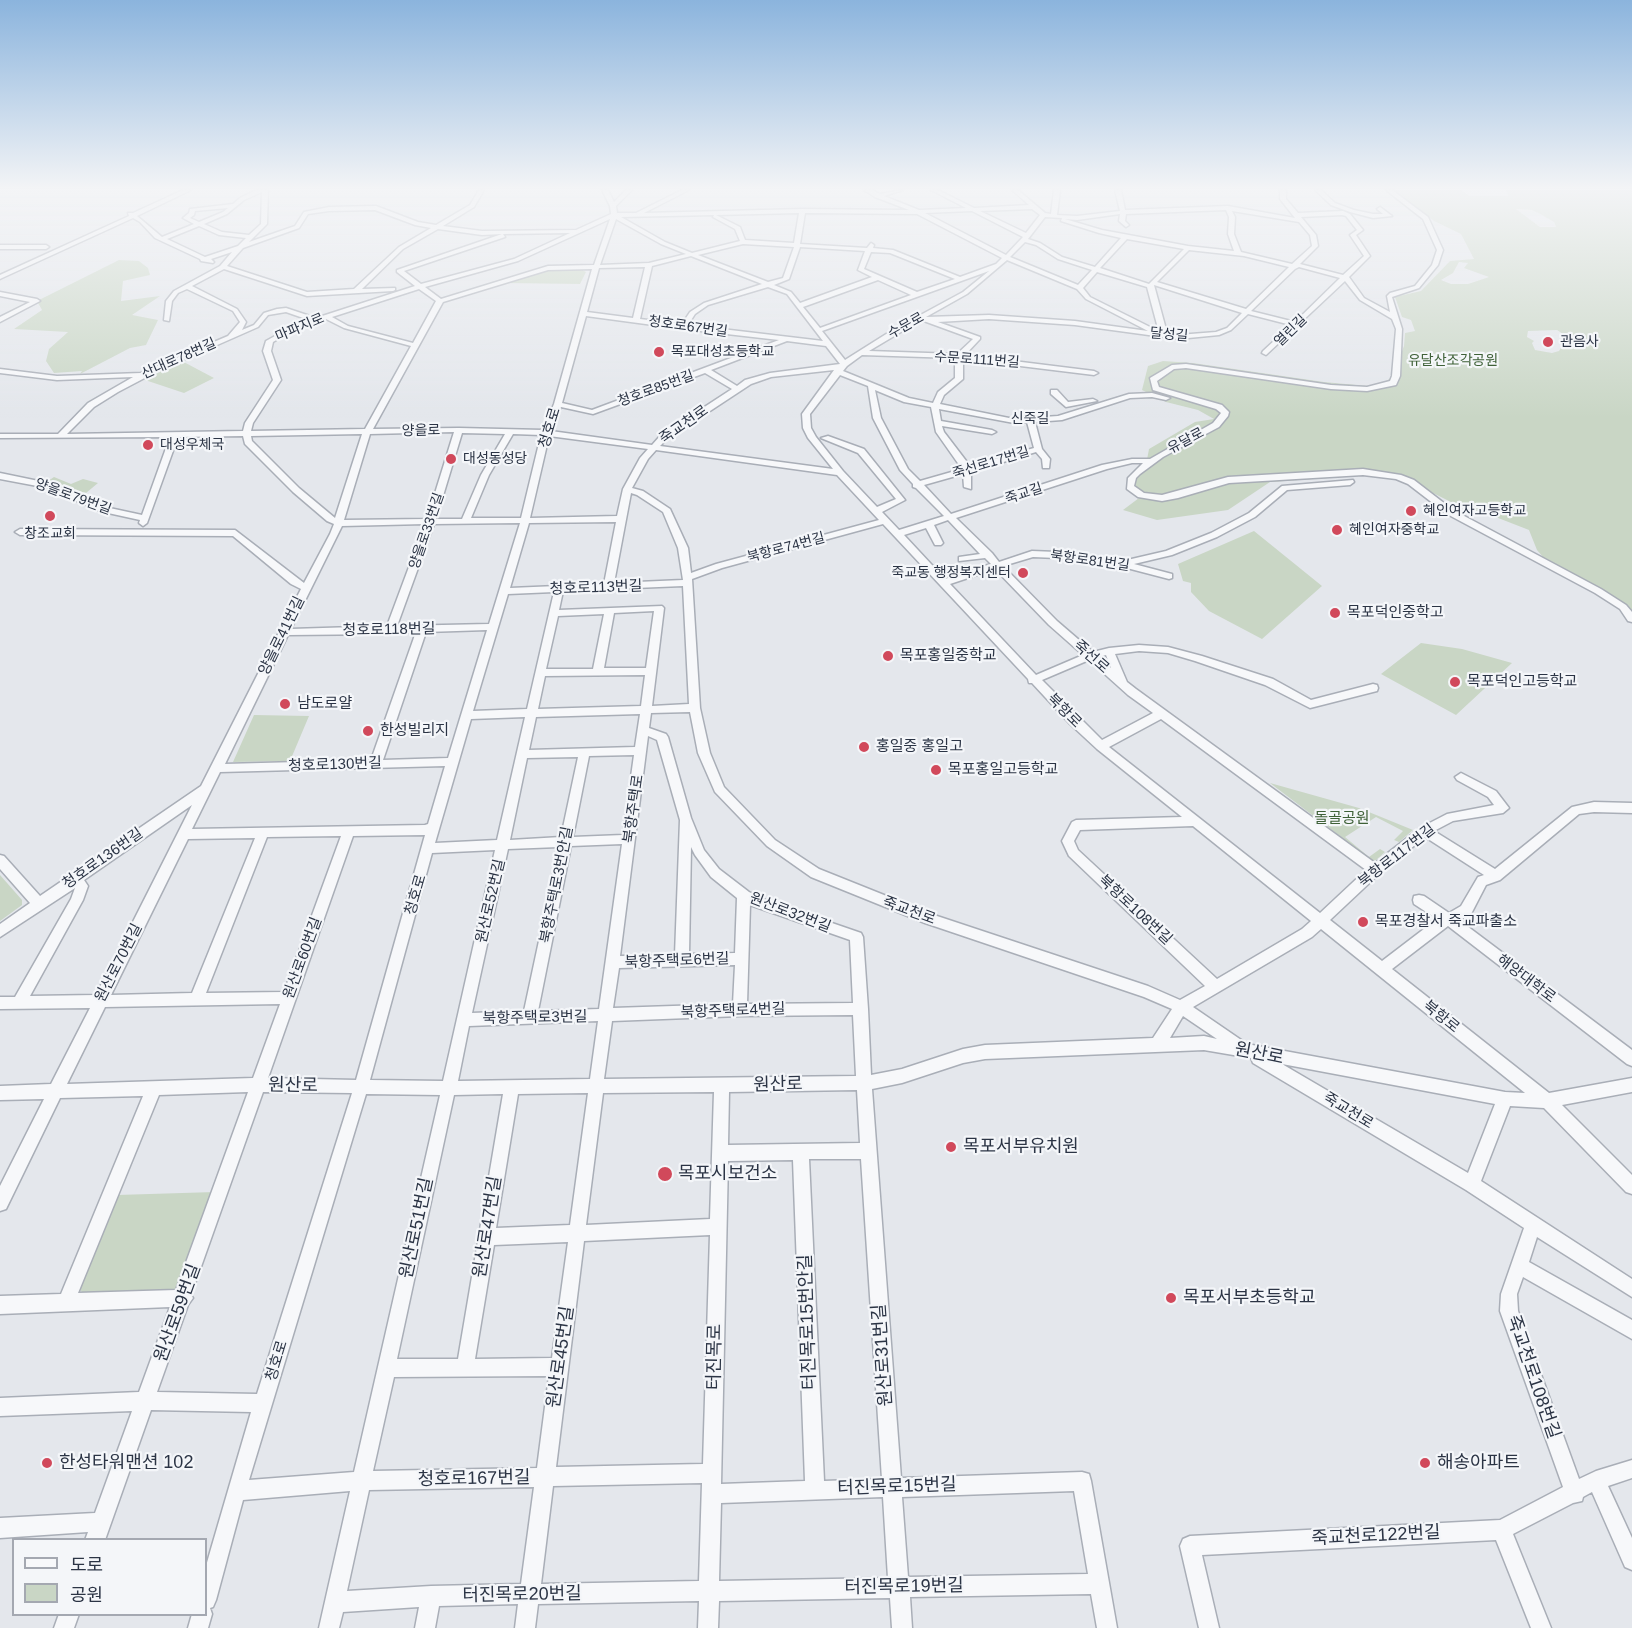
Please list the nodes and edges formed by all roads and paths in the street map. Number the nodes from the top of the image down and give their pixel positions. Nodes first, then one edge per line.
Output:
1 (24, 266) edge
2 (221, 266) edge
3 (382, 266) edge
4 (414, 266) edge
5 (497, 266) edge
6 (545, 266) edge
7 (623, 266) edge
8 (649, 266) edge
9 (721, 266) edge
10 (791, 266) edge
11 (863, 266) edge
12 (929, 266) edge
13 (996, 266) edge
14 (998, 266) edge
15 (1026, 266) edge
16 (1088, 266) edge
17 (1171, 266) edge
18 (1297, 266) joint
19 (1357, 266) edge
20 (1435, 266) edge
21 (224, 267) junction
22 (596, 267) junction
23 (548, 268) junction
24 (1095, 268) junction
25 (0, 277) edge
26 (877, 278) junction
27 (958, 278) junction
28 (1346, 278) junction
29 (772, 285) junction
30 (1152, 285) junction
31 (186, 286) junction
32 (420, 286) junction
33 (1079, 288) junction
34 (403, 291) junction
35 (355, 292) junction
36 (0, 294) edge
37 (915, 294) junction
38 (440, 301) junction
39 (799, 306) junction
40 (1247, 310) junction
41 (584, 314) junction
42 (326, 316) junction
43 (1396, 318) junction
44 (925, 319) junction
45 (0, 320) edge
46 (167, 320) dead end
47 (316, 320) junction
48 (636, 320) junction
49 (1296, 324) junction
50 (683, 327) junction
51 (817, 331) junction
52 (232, 335) junction
53 (1164, 336) junction
54 (786, 340) junction
55 (828, 344) junction
56 (414, 345) junction
57 (859, 353) junction
58 (1266, 353) dead end
59 (959, 356) junction
60 (841, 367) junction
61 (0, 371) edge
62 (707, 371) junction
63 (1094, 373) dead end
64 (140, 375) junction
65 (871, 387) junction
66 (738, 389) junction
67 (1054, 392) dead end
68 (1112, 401) junction
69 (558, 404) junction
70 (935, 406) junction
71 (1224, 414) junction
72 (1031, 421) junction
73 (938, 423) junction
74 (459, 430) junction
75 (367, 432) junction
76 (510, 432) junction
77 (992, 432) dead end
78 (546, 433) junction
79 (246, 434) junction
80 (176, 435) junction
81 (0, 436) edge
82 (59, 437) junction
83 (825, 438) dead end
84 (653, 447) junction
85 (1038, 448) junction
86 (1151, 461) junction
87 (1046, 466) dead end
88 (966, 471) junction
89 (840, 473) junction
90 (0, 476) edge
91 (1350, 482) dead end
92 (916, 485) junction
93 (968, 487) dead end
94 (627, 489) junction
95 (876, 511) junction
96 (950, 517) junction
97 (145, 518) junction
98 (620, 519) junction
99 (466, 520) junction
100 (525, 520) junction
101 (431, 521) junction
102 (885, 521) junction
103 (339, 523) junction
104 (929, 524) junction
105 (20, 532) dead end
106 (140, 533) junction
107 (897, 534) junction
108 (938, 543) dead end
109 (989, 555) junction
110 (962, 559) dead end
111 (998, 564) junction
112 (1123, 564) junction
113 (1169, 576) dead end
114 (688, 580) junction
115 (943, 583) junction
116 (608, 587) junction
117 (306, 588) junction
118 (559, 589) junction
119 (504, 591) junction
120 (610, 610) junction
121 (555, 613) junction
122 (1632, 619) edge
123 (494, 627) junction
124 (422, 630) junction
125 (390, 631) junction
126 (285, 632) junction
127 (1109, 651) junction
128 (1090, 656) junction
129 (650, 671) junction
130 (598, 672) junction
131 (542, 673) junction
132 (1033, 680) junction
133 (1123, 684) junction
134 (1373, 688) dead end
135 (695, 708) junction
136 (646, 711) junction
137 (533, 713) junction
138 (1162, 713) junction
139 (468, 715) junction
140 (644, 730) junction
141 (1101, 746) junction
142 (641, 751) junction
143 (584, 753) junction
144 (524, 754) junction
145 (453, 762) junction
146 (375, 765) junction
147 (217, 768) junction
148 (1461, 777) dead end
149 (207, 788) junction
150 (1632, 808) edge
151 (685, 818) junction
152 (1197, 821) junction
153 (434, 827) junction
154 (349, 831) junction
155 (1424, 831) junction
156 (263, 833) junction
157 (184, 834) junction
158 (630, 839) junction
159 (566, 842) junction
160 (504, 843) junction
161 (430, 848) junction
162 (0, 860) edge
163 (1376, 870) junction
164 (1496, 876) junction
165 (74, 879) junction
166 (744, 896) junction
167 (1419, 900) dead end
168 (39, 904) junction
169 (1449, 920) junction
170 (1321, 921) junction
171 (0, 931) edge
172 (741, 959) junction
173 (682, 960) junction
174 (613, 962) junction
175 (1382, 969) junction
176 (1215, 986) junction
177 (288, 998) junction
178 (196, 1000) junction
179 (99, 1001) junction
180 (0, 1003) edge
181 (19, 1003) junction
182 (1181, 1007) junction
183 (861, 1008) junction
184 (740, 1010) junction
185 (606, 1017) junction
186 (530, 1018) junction
187 (464, 1020) junction
188 (1157, 1045) junction
189 (1250, 1053) junction
190 (1632, 1059) edge
191 (865, 1083) junction
192 (258, 1085) junction
193 (597, 1085) junction
194 (1632, 1085) edge
195 (512, 1086) junction
196 (722, 1086) junction
197 (361, 1087) junction
198 (154, 1088) junction
199 (448, 1088) junction
200 (54, 1091) junction
201 (0, 1093) edge
202 (1505, 1099) junction
203 (1547, 1101) junction
204 (868, 1151) junction
205 (720, 1153) junction
206 (801, 1153) junction
207 (1472, 1184) junction
208 (1632, 1186) edge
209 (2, 1194) edge
210 (1533, 1226) junction
211 (718, 1227) junction
212 (577, 1234) junction
213 (487, 1237) junction
214 (1520, 1266) junction
215 (1632, 1289) edge
216 (184, 1298) junction
217 (66, 1303) junction
218 (0, 1305) edge
219 (1632, 1330) edge
220 (465, 1367) junction
221 (559, 1367) junction
222 (386, 1368) junction
223 (146, 1401) junction
224 (264, 1403) junction
225 (0, 1407) edge
226 (1632, 1469) edge
227 (712, 1473) junction
228 (545, 1477) junction
229 (1596, 1480) junction
230 (362, 1481) junction
231 (892, 1488) junction
232 (815, 1490) junction
233 (236, 1491) junction
234 (712, 1494) junction
235 (1575, 1494) junction
236 (0, 1528) edge
237 (1502, 1530) junction
238 (98, 1531) edge
239 (1632, 1560) edge
240 (1099, 1584) junction
241 (900, 1587) junction
242 (709, 1590) junction
243 (207, 1596) edge
244 (431, 1596) junction
245 (529, 1596) junction
246 (335, 1602) junction
247 (329, 1628) edge
248 (425, 1628) edge
249 (525, 1628) edge
250 (708, 1628) edge
251 (902, 1628) edge
252 (1107, 1628) edge
253 (1209, 1628) edge
254 (1541, 1628) edge

1 - 25 street
2 - 21 street
3 - 35 street
4 - 32 street
5 - 32 street, 마파지로
6 - 23 street
7 - 22 street
8 - 48 street
9 - 29 street
10 - 29 street
11 - 26 street
12 - 27 street
13 - 27 street
14 - 44 street, 수문로
15 - 33 street
16 - 24 street
17 - 30 street
18 - 28 street
18 - 40 street, 달성길
19 - 28 street, 열린길
20 - 43 street
21 - 31 street
21 - 35 street
22 - 23 street
22 - 41 street, 청호로
23 - 38 street
24 - 30 street
24 - 33 street
26 - 37 street
26 - 39 street
27 - 37 street
28 - 43 street
28 - 49 street, 열린길
29 - 39 street
29 - 50 street
30 - 40 street
30 - 53 street
31 - 46 street
31 - 52 street, 산대로78번길
32 - 34 street, 마파지로
32 - 38 street
33 - 53 street
34 - 35 street
34 - 42 street, 마파지로
36 - 45 street
37 - 51 street
38 - 56 street, 양을로41번길
39 - 51 street
40 - 49 street
40 - 53 street, 달성길
41 - 48 street, 청호로67번길
41 - 69 street, 청호로
42 - 47 street, 마파지로
42 - 56 street
43 - 71 street
44 - 53 street, 달성길
44 - 57 street, 수문로
44 - 59 street
47 - 52 street
47 - 79 street, 마파지로
48 - 50 street, 청호로67번길
49 - 58 street, 열린길
50 - 54 street, 청호로67번길
51 - 55 street
52 - 64 street, 산대로78번길
54 - 55 street, 청호로67번길
54 - 62 street, 청호로85번길
55 - 60 street
56 - 75 street, 양을로41번길
57 - 59 street, 수문로111번길
57 - 60 street, 수문로
59 - 63 street, 수문로111번길
59 - 70 street
60 - 65 street, 신죽길
60 - 66 street, 죽교천로
60 - 89 street, 북항로
61 - 64 street
62 - 66 street
62 - 69 street, 청호로85번길
64 - 82 street, 산대로78번길
65 - 70 street, 신죽길
65 - 92 street, 죽선로
66 - 84 street, 죽교천로
67 - 68 street
68 - 71 street, 신죽길
68 - 72 street, 신죽길
69 - 78 street, 청호로
70 - 72 street, 신죽길
70 - 73 street
71 - 86 street, 유달로
72 - 85 street, 죽선로17번길
73 - 77 street
73 - 88 street
74 - 75 street, 양을로
74 - 76 street, 양을로
74 - 101 street, 양을로33번길
75 - 79 street, 양을로
75 - 103 street, 양을로41번길
76 - 78 street, 양을로
76 - 99 street
78 - 84 street, 양을로
78 - 100 street, 청호로
79 - 80 street, 양을로
79 - 103 street
80 - 82 street, 양을로
80 - 97 street
81 - 82 street, 양을로
83 - 95 street
84 - 89 street, 양을로
84 - 94 street, 죽교천로
85 - 87 street
85 - 88 street, 죽선로17번길
86 - 96 street, 죽교길
86 - 122 street, 유달로
88 - 92 street, 죽선로17번길
88 - 93 street
89 - 95 street, 북항로
90 - 97 street, 양을로79번길
91 - 112 street
92 - 96 street, 죽선로
94 - 98 street
94 - 114 street, 죽교천로
95 - 102 street, 북항로
96 - 104 street, 죽교길
96 - 109 street, 죽선로
97 - 106 street
98 - 100 street
98 - 116 street
99 - 100 street
99 - 101 street
100 - 119 street, 청호로
101 - 103 street
101 - 125 street, 양을로33번길
102 - 107 street, 북항로
102 - 114 street, 북항로74번길
103 - 117 street, 양을로41번길
104 - 107 street, 죽교길
104 - 108 street
105 - 106 street
106 - 117 street
107 - 115 street, 북항로
109 - 110 street
109 - 111 street, 죽선로
111 - 112 street, 북항로81번길
111 - 115 street, 북항로81번길
111 - 128 street, 죽선로
112 - 113 street, 북항로81번길
114 - 116 street, 청호로113번길
114 - 135 street, 죽교천로
115 - 132 street, 북항로
116 - 118 street, 청호로113번길
117 - 126 street, 양을로41번길
118 - 119 street, 청호로113번길
118 - 121 street, 원산로52번길
119 - 123 street, 청호로
120 - 121 street
120 - 129 street, 북항주택로
120 - 130 street
121 - 131 street, 원산로52번길
123 - 124 street, 청호로118번길
123 - 139 street, 청호로
124 - 125 street, 청호로118번길
124 - 146 street
125 - 126 street, 청호로118번길
126 - 147 street, 양을로41번길
127 - 128 street
127 - 133 street
127 - 134 street
128 - 132 street
128 - 133 street, 죽선로
129 - 130 street
129 - 136 street, 북항주택로
130 - 131 street
131 - 137 street, 원산로52번길
132 - 141 street, 북항로
133 - 138 street, 죽선로
135 - 136 street
135 - 182 street, 죽교천로
136 - 137 street
136 - 140 street, 북항주택로
137 - 139 street
137 - 144 street, 원산로52번길
138 - 141 street
138 - 163 street, 죽선로
139 - 145 street, 청호로
140 - 142 street, 북항주택로
140 - 151 street, 원산로32번길
141 - 152 street, 북항로
142 - 143 street
142 - 158 street, 북항주택로
143 - 144 street
143 - 159 street, 북항주택로3번안길
144 - 160 street, 원산로52번길
145 - 146 street, 청호로130번길
145 - 153 street, 청호로
146 - 147 street, 청호로130번길
147 - 149 street, 양을로41번길
148 - 155 street, 북항로117번길
149 - 157 street, 양을로41번길
149 - 165 street, 청호로136번길
150 - 164 street
151 - 166 street, 원산로32번길
151 - 173 street
152 - 170 street, 북항로
152 - 176 street, 북항로108번길
153 - 154 street
153 - 161 street, 청호로
154 - 156 street
154 - 177 street, 원산로60번길
155 - 163 street, 북항로117번길
155 - 164 street
156 - 157 street
156 - 178 street
157 - 179 street, 원산로70번길
158 - 159 street
158 - 174 street, 북항주택로
159 - 160 street
159 - 186 street, 북항주택로3번안길
160 - 161 street
160 - 187 street, 원산로52번길
161 - 197 street, 청호로
162 - 168 street
163 - 170 street, 북항로117번길
164 - 169 street
165 - 168 street, 청호로136번길
165 - 181 street
166 - 172 street
166 - 183 street, 원산로32번길
167 - 169 street, 해양대학로
168 - 171 street, 청호로136번길
169 - 175 street
169 - 190 street, 해양대학로
170 - 175 street, 북항로
170 - 176 street
172 - 173 street, 북항주택로6번길
172 - 184 street
173 - 174 street, 북항주택로6번길
174 - 185 street, 북항주택로
175 - 203 street, 북항로
176 - 182 street
177 - 178 street
177 - 192 street, 원산로60번길
178 - 179 street
179 - 181 street
179 - 200 street, 원산로70번길
180 - 181 street
182 - 188 street
182 - 189 street, 죽교천로
183 - 184 street, 북항주택로4번길
183 - 191 street, 원산로32번길
184 - 185 street, 북항주택로4번길
185 - 186 street, 북항주택로3번길
185 - 193 street, 북항주택로
186 - 187 street, 북항주택로3번길
187 - 199 street, 원산로52번길
188 - 189 street, 원산로
188 - 191 street, 원산로
189 - 202 street, 원산로
189 - 207 street, 죽교천로
191 - 196 street, 원산로
191 - 204 street, 원산로31번길
192 - 197 street, 원산로
192 - 198 street, 원산로
192 - 216 street, 원산로59번길
193 - 195 street, 원산로
193 - 196 street, 원산로
193 - 212 street, 원산로45번길
194 - 203 street
195 - 199 street, 원산로
195 - 213 street, 원산로47번길
196 - 205 street, 터진목로
197 - 199 street, 원산로
197 - 224 street, 청호로
198 - 200 street, 원산로
198 - 217 street
199 - 222 street, 원산로51번길
200 - 201 street, 원산로
200 - 209 street, 원산로70번길
202 - 203 street, 원산로
202 - 207 street
203 - 208 street, 북항로
204 - 206 street
204 - 231 street, 원산로31번길
205 - 206 street
205 - 211 street, 터진목로
206 - 232 street, 터진목로15번안길
207 - 210 street, 죽교천로
210 - 214 street, 죽교천로108번길
210 - 215 street, 죽교천로
211 - 212 street
211 - 227 street, 터진목로
212 - 213 street
212 - 221 street, 원산로45번길
213 - 220 street, 원산로47번길
214 - 219 street
214 - 235 street, 죽교천로108번길
216 - 217 street
216 - 223 street, 원산로59번길
217 - 218 street
220 - 221 street
220 - 222 street
221 - 228 street, 원산로45번길
222 - 230 street, 원산로51번길
223 - 224 street
223 - 225 street
223 - 238 street, 원산로59번길
224 - 233 street, 청호로
226 - 229 street, 죽교천로122번길
227 - 228 street, 청호로167번길
227 - 234 street, 터진목로
228 - 230 street, 청호로167번길
228 - 245 street, 원산로45번길
229 - 235 street, 죽교천로122번길
229 - 239 street
230 - 233 street, 청호로167번길
230 - 246 street, 원산로51번길
231 - 232 street, 터진목로15번길
231 - 240 street, 터진목로15번길
231 - 241 street, 원산로31번길
232 - 234 street, 터진목로15번길
233 - 243 street, 청호로
234 - 242 street, 터진목로
235 - 237 street, 죽교천로122번길
236 - 238 street
237 - 253 street, 죽교천로122번길
237 - 254 street
240 - 241 street, 터진목로19번길
240 - 252 street
241 - 242 street, 터진목로19번길
241 - 251 street, 원산로31번길
242 - 245 street, 터진목로20번길
242 - 250 street, 터진목로
244 - 245 street, 터진목로20번길
244 - 246 street, 터진목로20번길
244 - 248 street
245 - 249 street, 원산로45번길
246 - 247 street, 원산로51번길

